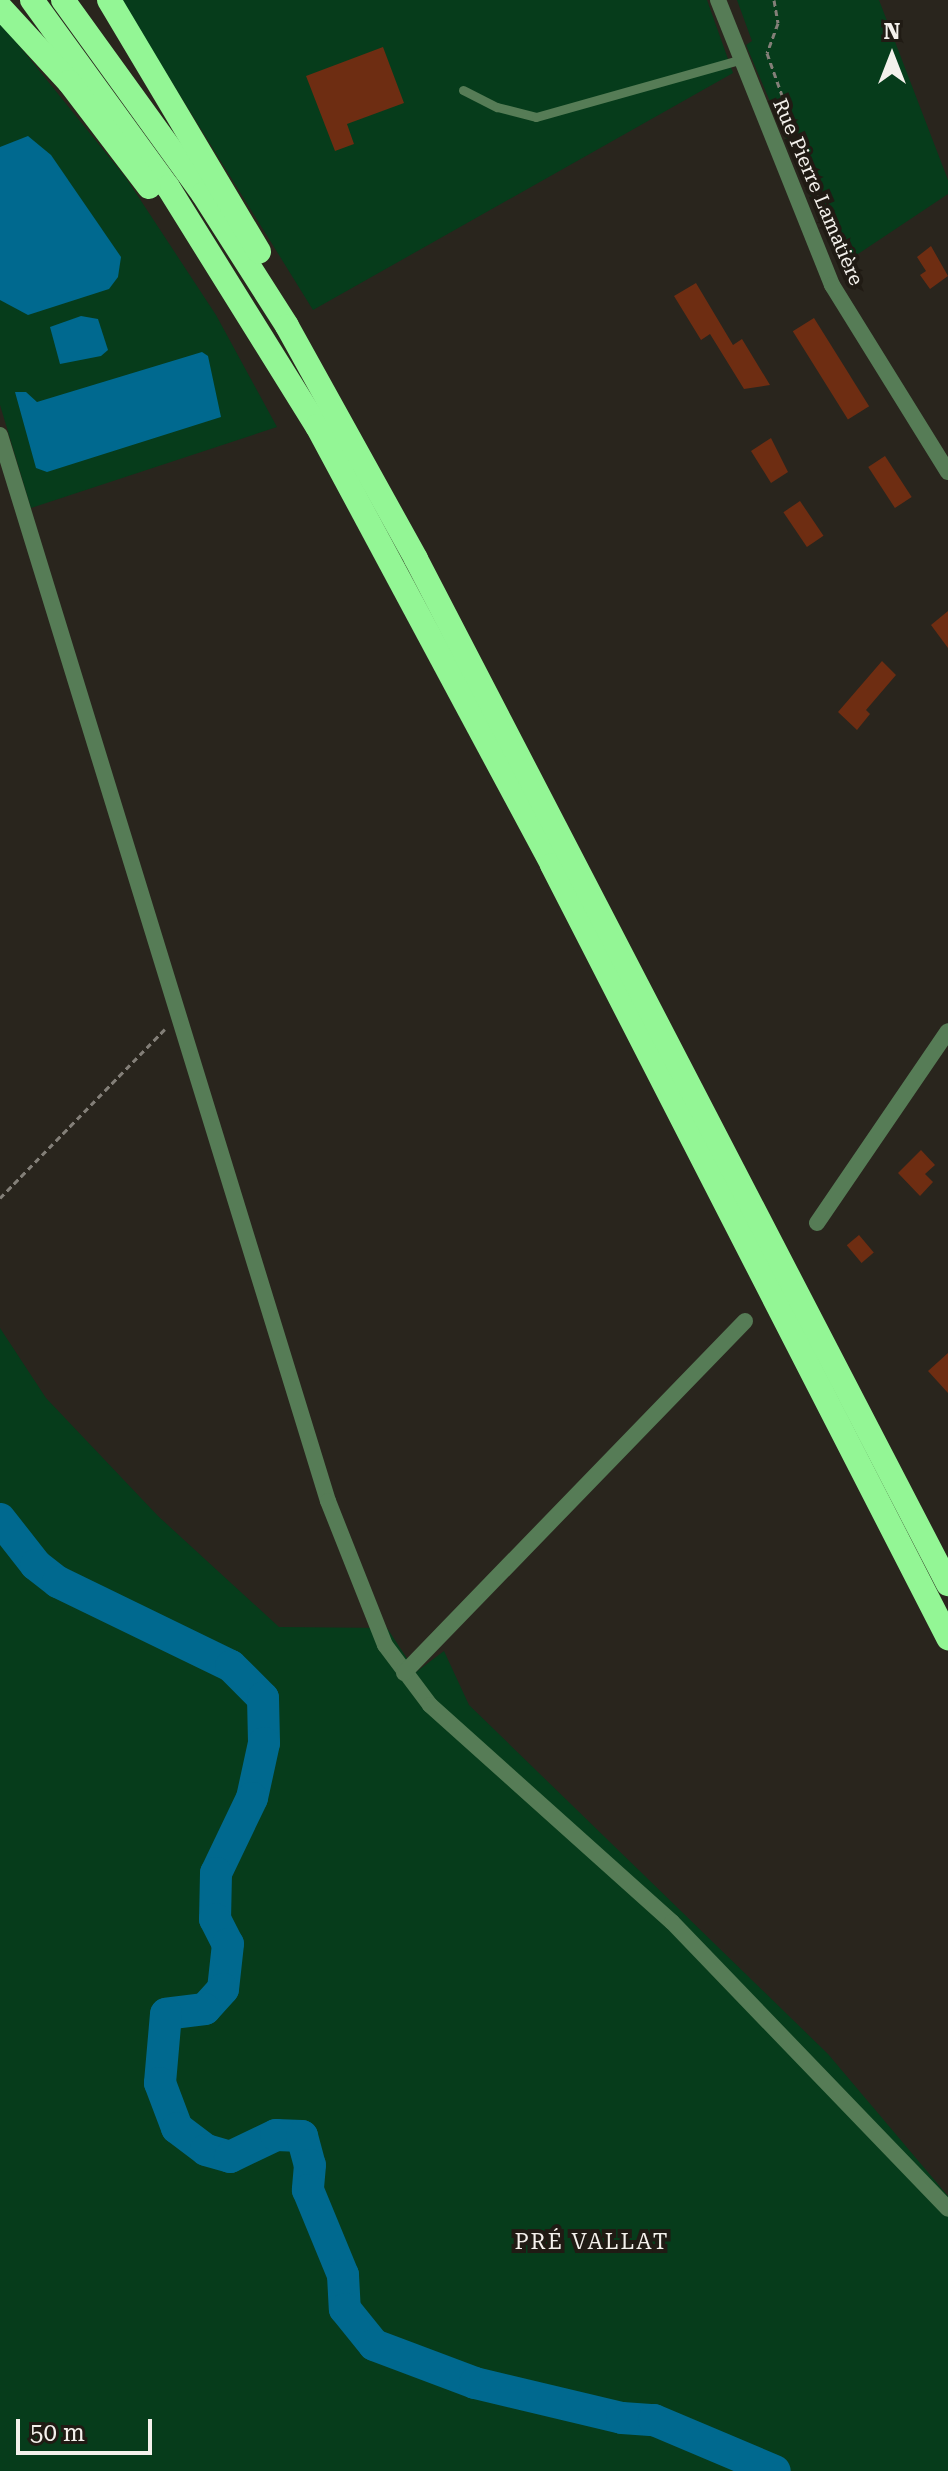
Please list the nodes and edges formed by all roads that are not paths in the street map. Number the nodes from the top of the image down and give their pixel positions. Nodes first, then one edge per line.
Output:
1 (32, 0) edge
2 (63, 0) edge
3 (109, 0) edge
4 (718, 0) edge
5 (0, 7) edge
6 (742, 59) junction
7 (463, 90) dead end
8 (249, 313) junction
9 (0, 435) edge
10 (363, 461) junction
11 (948, 472) edge
12 (948, 1031) edge
13 (817, 1223) dead end
14 (745, 1321) dead end
15 (948, 1584) edge
16 (948, 1638) edge
17 (404, 1673) junction
18 (948, 2209) edge

1 - 8 highway
2 - 10 highway
3 - 10 highway
4 - 6 street, Rue Pierre Lamatière
5 - 8 highway
6 - 7 lane
6 - 11 street, Rue Pierre Lamatière
8 - 16 highway
9 - 17 street
10 - 15 highway
12 - 13 street
14 - 17 street
17 - 18 street

